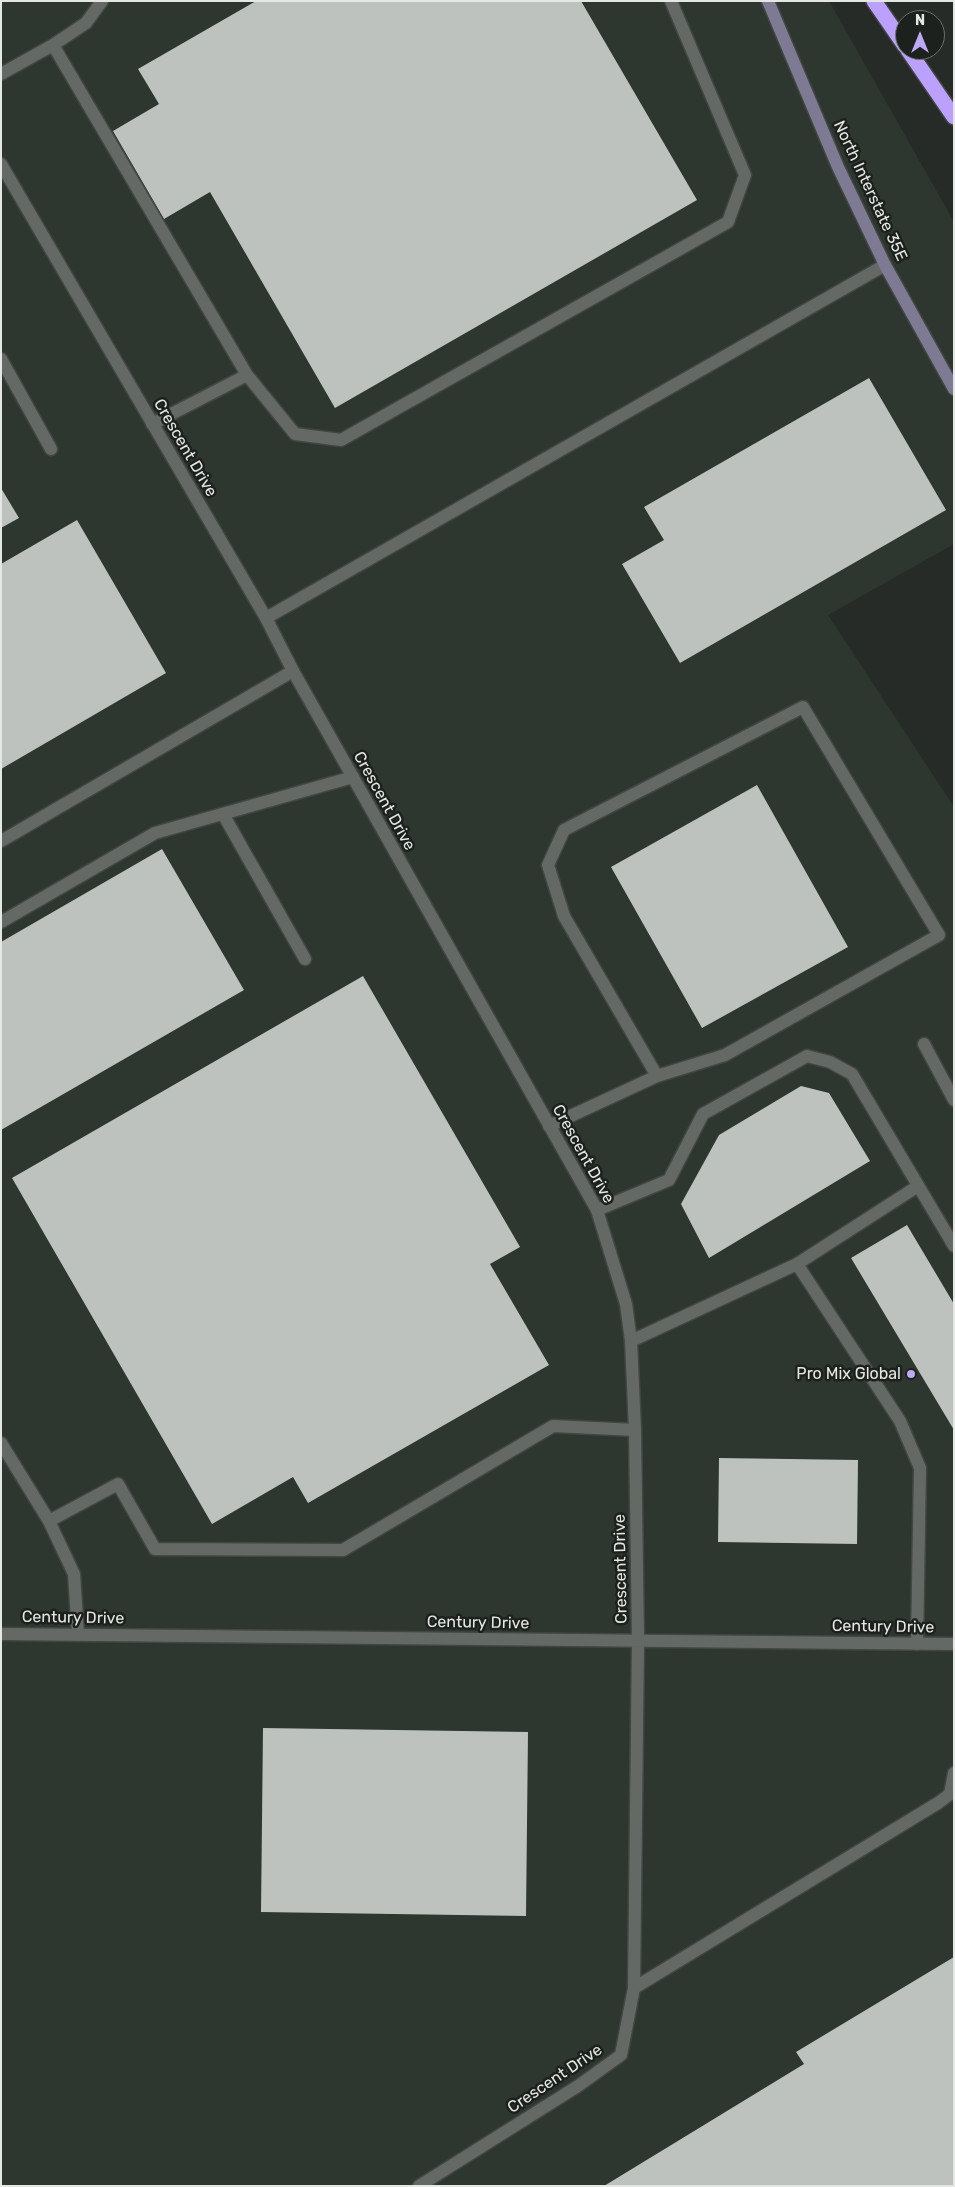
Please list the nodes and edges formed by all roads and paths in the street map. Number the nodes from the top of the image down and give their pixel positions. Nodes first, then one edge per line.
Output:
1 (102, 1) edge
2 (671, 1) edge
3 (768, 1) edge
4 (874, 1) edge
5 (895, 31) edge
6 (53, 45) junction
7 (915, 60) edge
8 (1, 74) edge
9 (954, 117) edge
10 (1, 164) edge
11 (885, 265) junction
12 (1, 359) edge
13 (247, 375) junction
14 (954, 389) edge
15 (152, 424) junction
16 (51, 449) dead end
17 (266, 618) junction
18 (292, 671) junction
19 (352, 777) junction
20 (223, 814) junction
21 (1, 841) edge
22 (1, 922) edge
23 (305, 959) dead end
24 (924, 1044) dead end
25 (657, 1076) junction
26 (954, 1100) edge
27 (549, 1126) junction
28 (918, 1186) junction
29 (597, 1210) junction
30 (954, 1246) edge
31 (797, 1264) junction
32 (631, 1341) junction
33 (635, 1430) junction
34 (1, 1443) edge
35 (49, 1521) junction
36 (1, 1634) edge
37 (78, 1634) junction
38 (638, 1641) junction
39 (917, 1644) junction
40 (954, 1644) edge
41 (954, 1772) edge
42 (634, 1988) junction
43 (419, 2186) edge

1 - 6 street
2 - 13 street
3 - 11 main road, North Interstate 35E
4 - 5 highway
6 - 8 street
6 - 13 street
7 - 9 highway
10 - 15 street, Crescent Drive
11 - 14 main road, North Interstate 35E
11 - 17 street
12 - 16 street
13 - 15 street
15 - 17 street, Crescent Drive
17 - 18 street, Crescent Drive
18 - 19 street, Crescent Drive
18 - 21 street
19 - 20 street
19 - 27 street, Crescent Drive
20 - 22 street
20 - 23 street
24 - 26 street
25 - 25 street
25 - 27 street
27 - 29 street, Crescent Drive
28 - 29 street
28 - 30 street
28 - 31 street
29 - 32 street, Crescent Drive
31 - 32 street
31 - 39 street
32 - 33 street, Crescent Drive
33 - 35 street
33 - 38 street, Crescent Drive
34 - 35 street
35 - 37 street
36 - 37 street, Century Drive
37 - 38 street, Century Drive
38 - 39 street, Century Drive
38 - 42 street, Crescent Drive
39 - 40 street, Century Drive
41 - 42 street
42 - 43 street, Crescent Drive

